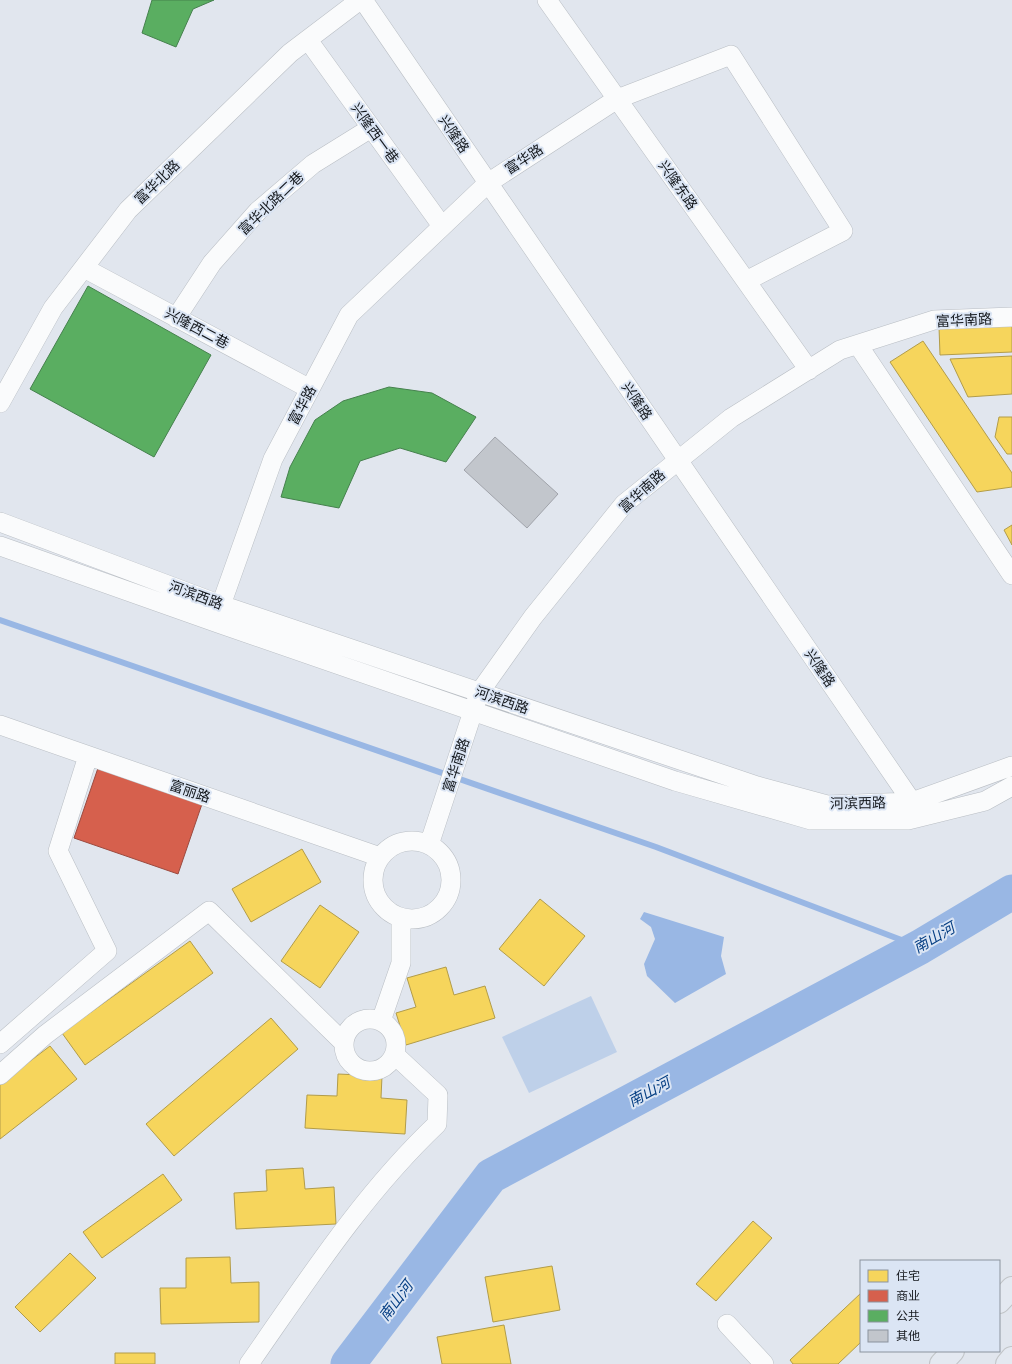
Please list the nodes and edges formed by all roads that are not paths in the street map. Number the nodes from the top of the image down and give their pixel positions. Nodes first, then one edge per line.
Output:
1 (362, 0) edge
2 (547, 0) edge
3 (308, 40) junction
4 (616, 99) junction
5 (371, 128) junction
6 (488, 182) junction
7 (442, 226) junction
8 (84, 268) junction
9 (746, 281) junction
10 (1012, 317) edge
11 (176, 318) junction
12 (858, 345) junction
13 (809, 370) junction
14 (310, 389) junction
15 (0, 403) edge
16 (678, 460) junction
17 (0, 522) edge
18 (0, 546) edge
19 (1012, 575) edge
20 (221, 605) junction
21 (479, 693) junction
22 (472, 711) junction
23 (0, 726) edge
24 (88, 756) junction
25 (1012, 766) edge
26 (1012, 786) edge
27 (912, 802) junction
28 (429, 845) junction
29 (380, 857) junction
30 (401, 918) junction
31 (381, 1021) junction
32 (343, 1042) junction
33 (0, 1044) edge
34 (395, 1055) junction
35 (0, 1075) edge
36 (1012, 1288) edge
37 (1000, 1301) edge
38 (727, 1324) dead end
39 (952, 1352) edge
40 (1012, 1358) edge
41 (249, 1364) edge
42 (764, 1364) edge
43 (941, 1364) edge
44 (1007, 1364) edge

1 - 3 street, 富华北路
1 - 6 street, 兴隆路
2 - 4 street, 兴隆东路
3 - 5 street, 兴隆西一巷
3 - 8 street, 富华北路
4 - 6 street, 富华路
4 - 9 street, 兴隆东路
4 - 9 street, 富华路
5 - 7 street, 兴隆西一巷
5 - 11 street, 富华北路二巷
6 - 7 street, 富华路
6 - 16 street, 兴隆路
7 - 14 street, 富华路
8 - 11 street, 兴隆西二巷
8 - 15 street, 富华北路
9 - 13 street, 兴隆东路
10 - 12 street, 富华南路
11 - 14 street, 兴隆西二巷
12 - 13 street, 富华南路
12 - 19 street
13 - 16 street, 富华南路
14 - 20 street, 富华路
16 - 21 street, 富华南路
16 - 27 street, 兴隆路
17 - 20 street, 河滨西路
18 - 22 street, 河滨西路
20 - 21 street, 河滨西路
21 - 22 street, 富华南路
21 - 27 street, 河滨西路
22 - 26 street, 河滨西路
22 - 28 street, 富华南路
23 - 24 street, 富丽路
24 - 29 street, 富丽路
24 - 33 street
25 - 27 street, 河滨西路
28 - 29 street
28 - 30 street
29 - 30 street
30 - 31 street
31 - 32 street
31 - 34 street
32 - 34 street
32 - 35 street
34 - 41 street
36 - 37 main road
38 - 42 street
39 - 43 main road
40 - 44 main road

